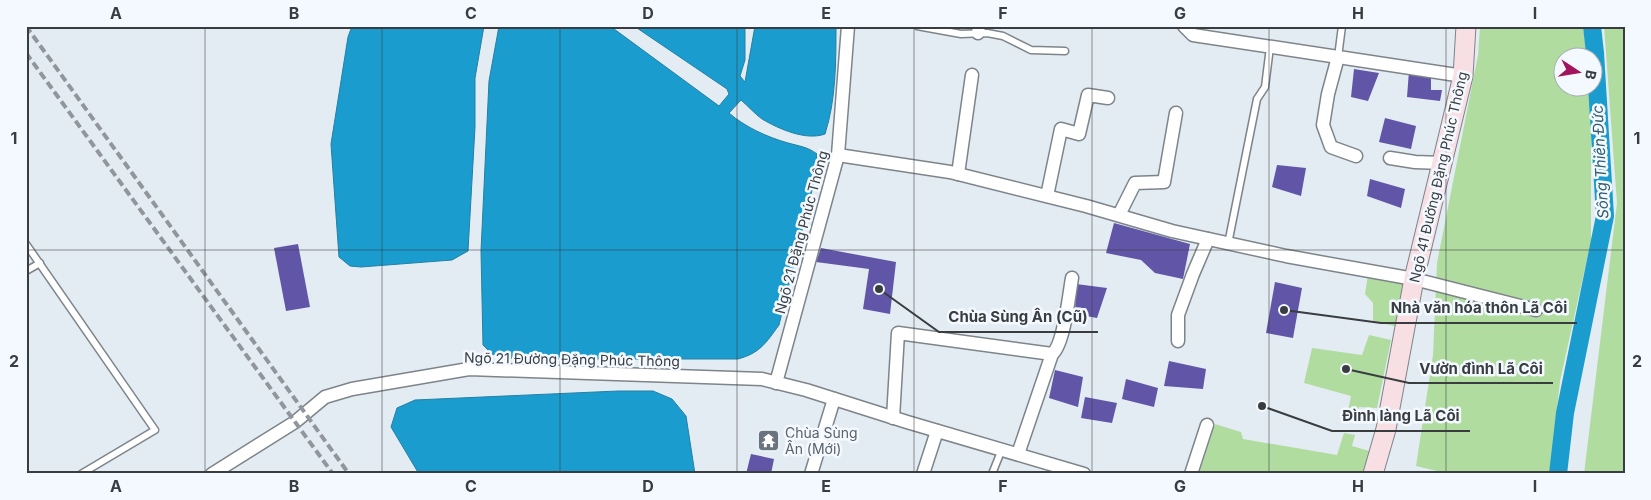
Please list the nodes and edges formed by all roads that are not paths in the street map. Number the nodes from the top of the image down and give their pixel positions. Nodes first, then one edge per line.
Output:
1 (848, 26) edge
2 (917, 26) edge
3 (1184, 26) edge
4 (1342, 26) edge
5 (1466, 26) edge
6 (978, 30) edge
7 (1270, 47) junction
8 (1065, 51) dead end
9 (1338, 57) junction
10 (972, 75) dead end
11 (1463, 76) junction
12 (1108, 98) dead end
13 (1176, 112) dead end
14 (838, 155) junction
15 (1356, 156) dead end
16 (1390, 158) dead end
17 (1442, 162) junction
18 (958, 174) junction
19 (1047, 196) junction
20 (1119, 215) junction
21 (1208, 239) junction
22 (26, 244) edge
23 (1228, 244) junction
24 (40, 263) junction
25 (26, 271) edge
26 (1072, 278) dead end
27 (1414, 279) junction
28 (1536, 310) dead end
29 (1178, 341) dead end
30 (1052, 354) junction
31 (776, 383) junction
32 (834, 399) junction
33 (893, 418) junction
34 (1207, 425) dead end
35 (937, 431) junction
36 (1002, 450) junction
37 (1018, 454) junction
38 (81, 474) edge
39 (212, 474) edge
40 (811, 474) edge
41 (924, 474) edge
42 (992, 474) edge
43 (1084, 474) edge
44 (1190, 474) edge
45 (1373, 474) edge

1 - 14 street, Ngõ 21 Đặng Phúc Thông
2 - 6 lane
3 - 7 street
4 - 9 lane
5 - 11 street, Ngõ 41 Đường Đặng Phúc Thông
6 - 8 lane
7 - 9 street
7 - 23 lane
9 - 11 street
9 - 15 street
10 - 18 street
11 - 17 street, Ngõ 41 Đường Đặng Phúc Thông
12 - 19 street
13 - 20 street
14 - 18 street
14 - 31 street, Ngõ 21 Đặng Phúc Thông
16 - 17 street
17 - 27 street, Ngõ 41 Đường Đặng Phúc Thông
18 - 19 street
19 - 20 street
20 - 21 street
21 - 23 street
21 - 29 street
22 - 24 lane
23 - 27 street
24 - 25 lane
24 - 38 lane
26 - 30 street
27 - 28 street
27 - 45 street, Ngõ 41 Đường Đặng Phúc Thông
30 - 33 street
30 - 37 street
31 - 32 street, Ngõ 21 Đường Đặng Phúc Thông
31 - 39 street, Ngõ 21 Đường Đặng Phúc Thông
32 - 33 street, Ngõ 21 Đường Đặng Phúc Thông
32 - 40 street
33 - 35 street, Ngõ 21 Đường Đặng Phúc Thông
34 - 44 street
35 - 36 street, Ngõ 21 Đường Đặng Phúc Thông
35 - 41 street
36 - 37 street, Ngõ 21 Đường Đặng Phúc Thông
36 - 42 lane
37 - 43 street, Ngõ 21 Đường Đặng Phúc Thông

